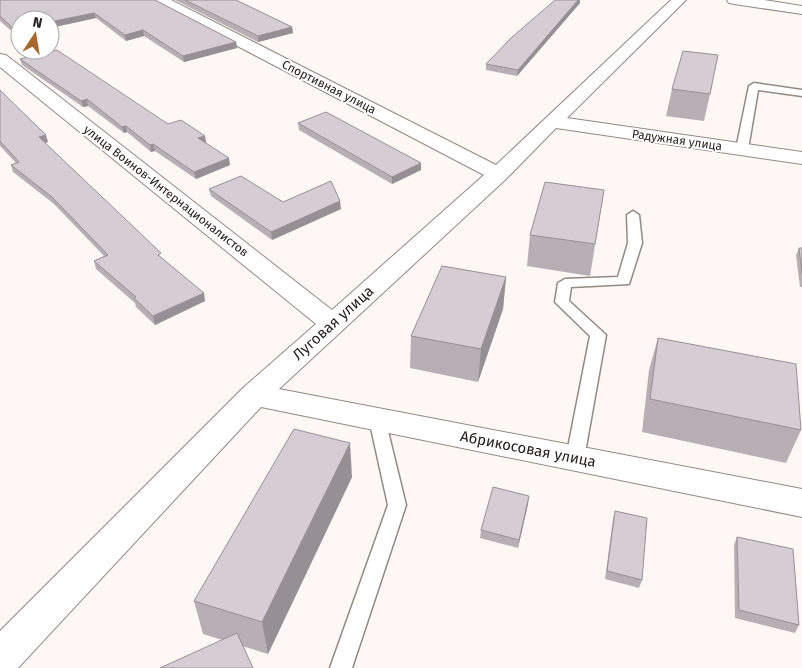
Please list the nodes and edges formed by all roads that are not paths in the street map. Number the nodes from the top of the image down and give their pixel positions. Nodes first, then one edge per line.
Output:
1 (160, 0) edge
2 (679, 0) edge
3 (734, 0) edge
4 (802, 10) edge
5 (0, 59) edge
6 (802, 93) edge
7 (552, 122) junction
8 (742, 149) junction
9 (802, 158) edge
10 (498, 174) junction
11 (634, 215) dead end
12 (333, 324) junction
13 (254, 395) junction
14 (377, 419) junction
15 (575, 458) junction
16 (802, 503) edge
17 (0, 659) edge
18 (340, 668) edge

1 - 10 street, Спортивная улица
2 - 7 street, Луговая улица
3 - 4 street
5 - 12 street, улица Воинов-Интернационалистов
6 - 8 lane
7 - 8 street, Радужная улица
7 - 10 street, Луговая улица
8 - 9 street, Радужная улица
10 - 12 street, Луговая улица
11 - 15 lane
12 - 13 street, Луговая улица
13 - 14 street, Абрикосовая улица
13 - 17 street, Луговая улица
14 - 15 street, Абрикосовая улица
14 - 18 lane
15 - 16 street, Абрикосовая улица

